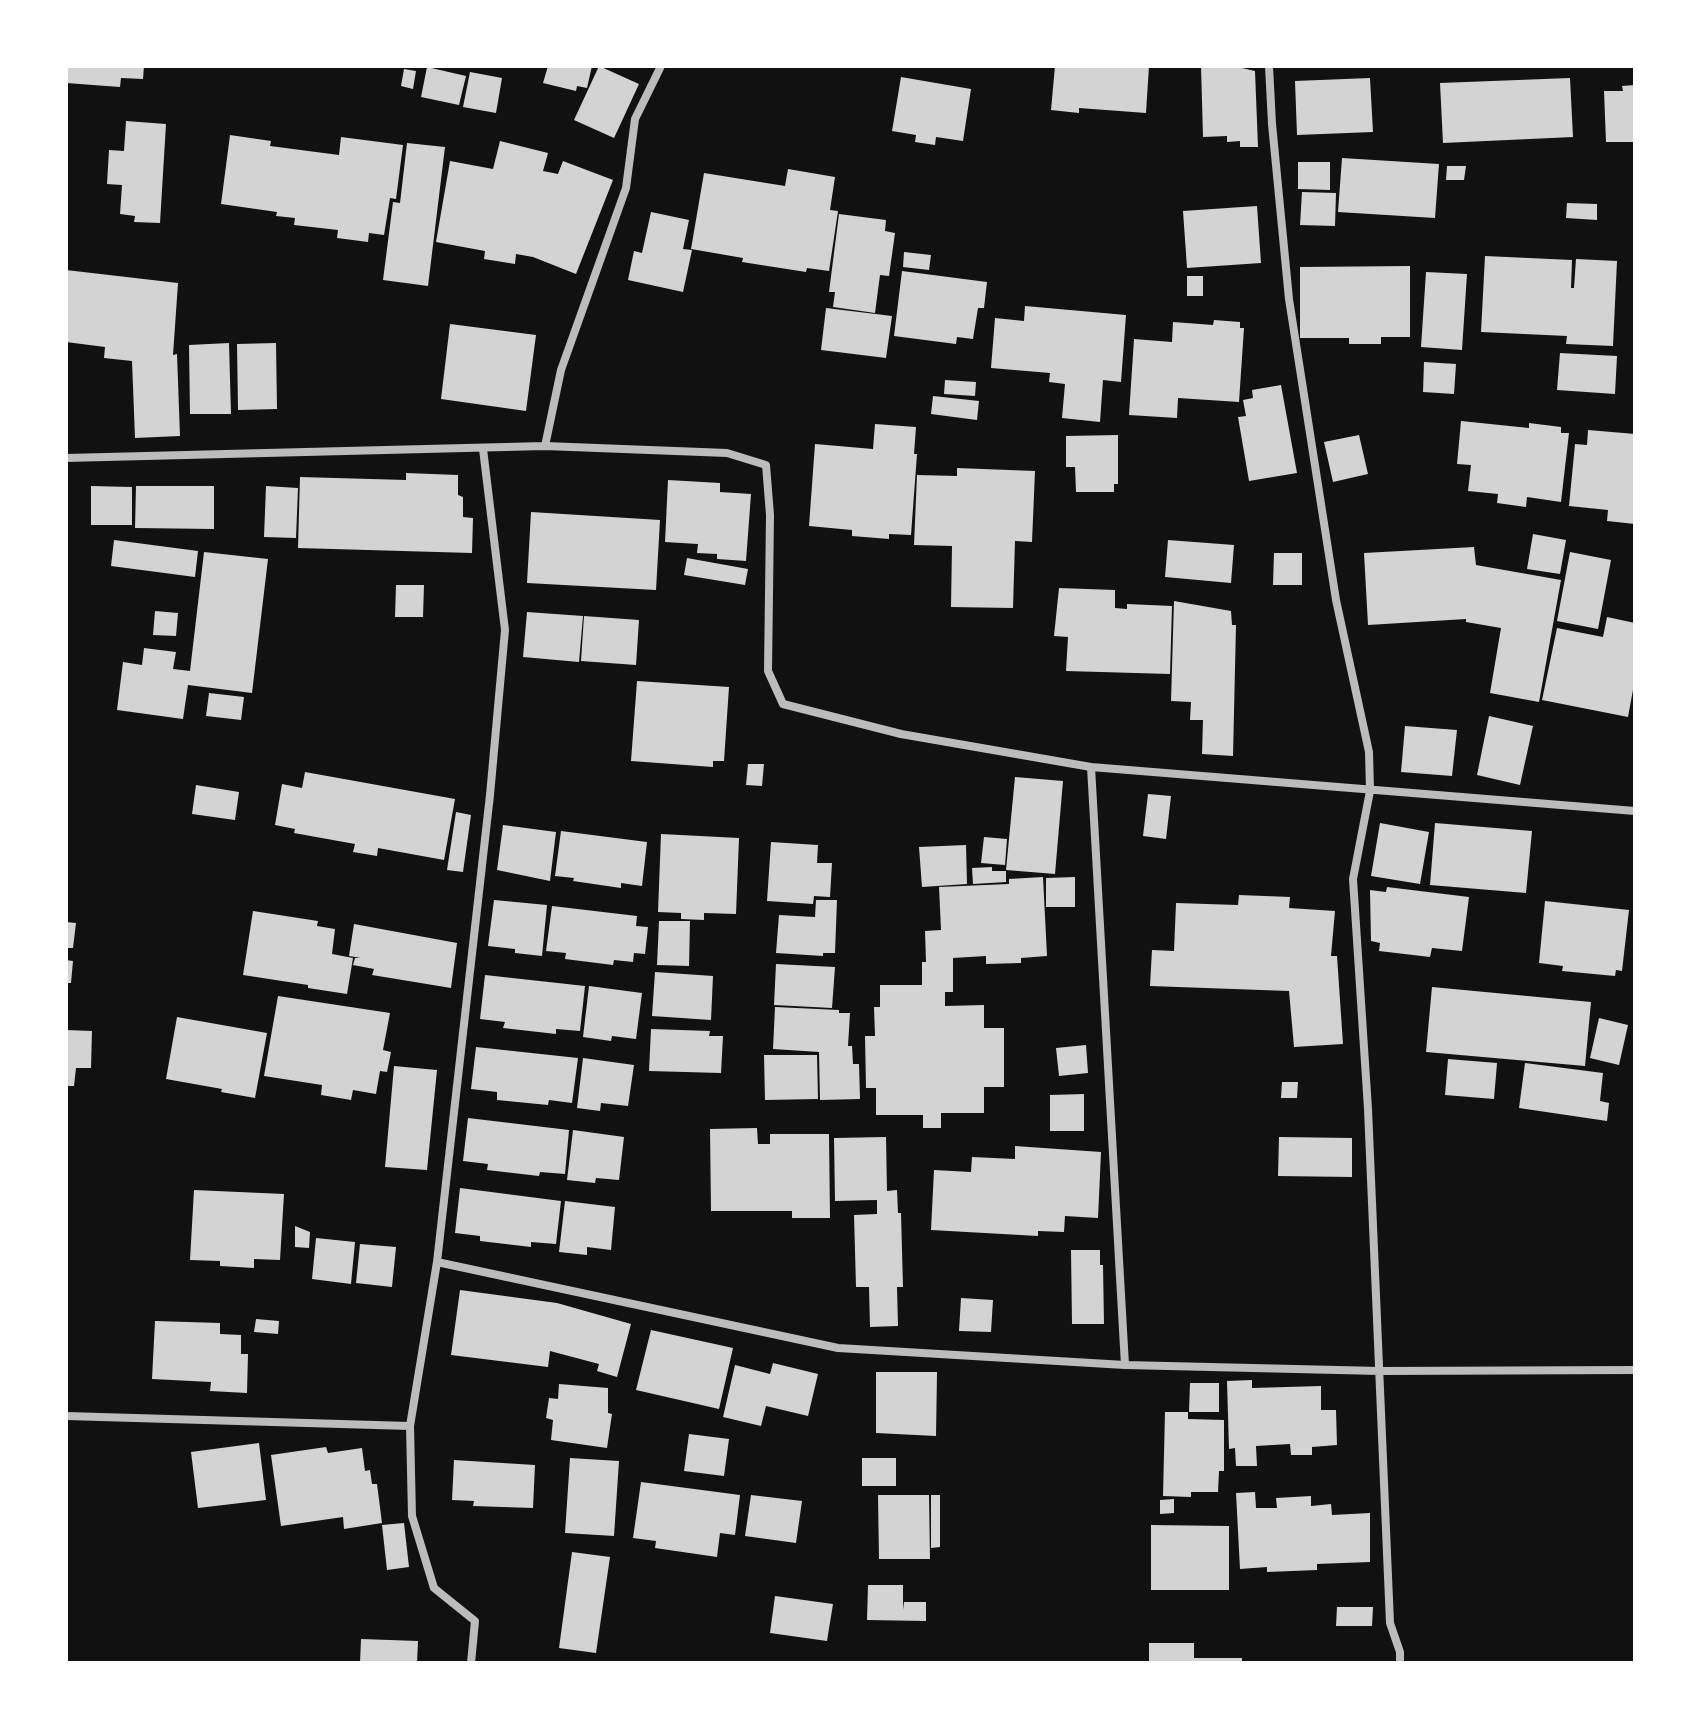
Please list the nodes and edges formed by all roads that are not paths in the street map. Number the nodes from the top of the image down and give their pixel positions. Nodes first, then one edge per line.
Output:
1 (661, 66) edge
2 (1269, 66) edge
3 (545, 446) junction
4 (483, 449) junction
5 (66, 458) edge
6 (1091, 767) junction
7 (1370, 791) junction
8 (1635, 811) edge
9 (437, 1262) junction
10 (1125, 1365) junction
11 (1635, 1370) edge
12 (1380, 1371) junction
13 (66, 1416) edge
14 (410, 1426) junction
15 (471, 1663) edge
16 (1400, 1663) edge

1 - 3 street
2 - 7 street
3 - 4 street
3 - 6 street
4 - 5 street
4 - 9 street
6 - 7 street
6 - 10 street
7 - 8 street
7 - 12 street
9 - 10 street
9 - 14 street
10 - 12 street
11 - 12 street
12 - 16 street
13 - 14 street
14 - 15 street

